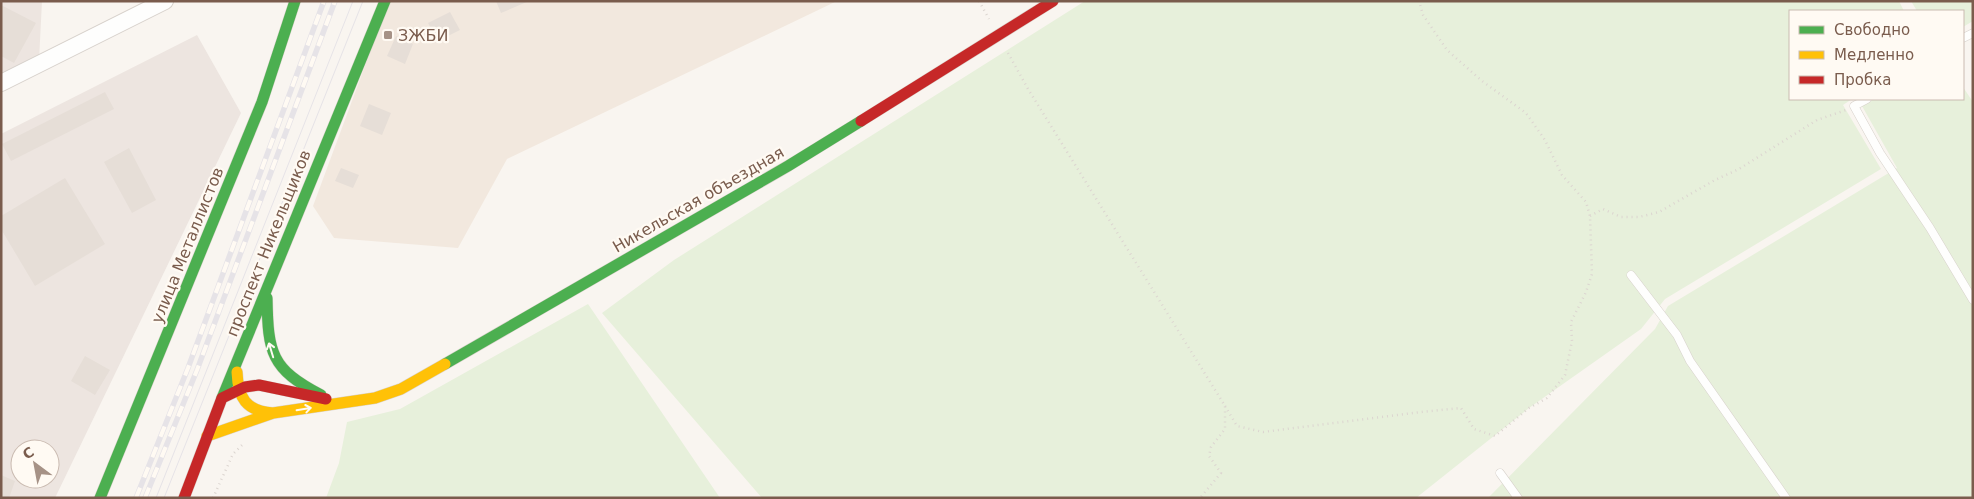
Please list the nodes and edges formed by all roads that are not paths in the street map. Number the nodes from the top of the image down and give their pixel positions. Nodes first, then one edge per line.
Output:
1 (295, 1) edge
2 (385, 1) edge
3 (1054, 1) edge
4 (159, 2) edge
5 (1, 83) edge
6 (1865, 100) edge
7 (1631, 275) dead end
8 (267, 289) junction
9 (1973, 300) edge
10 (238, 358) junction
11 (239, 389) junction
12 (222, 398) junction
13 (334, 400) junction
14 (348, 402) junction
15 (273, 414) junction
16 (207, 436) junction
17 (1500, 473) dead end
18 (100, 498) edge
19 (184, 498) edge
20 (1518, 498) edge
21 (1786, 498) edge

1 - 18 main road, улица Металлистов
2 - 8 main road, проспект Никельщиков
3 - 14 main road, Никельская объездная
4 - 5 street
6 - 9 lane
7 - 21 lane
8 - 10 main road, проспект Никельщиков
13 -> 8 main road
10 - 11 main road
10 - 12 main road, проспект Никельщиков
11 - 12 main road
11 - 13 main road
11 - 15 main road
12 - 16 main road, проспект Никельщиков
13 - 14 main road
15 -> 14 main road, Никельская объездная
15 - 16 main road, Никельская объездная
16 - 19 main road, проспект Никельщиков
17 - 20 lane

